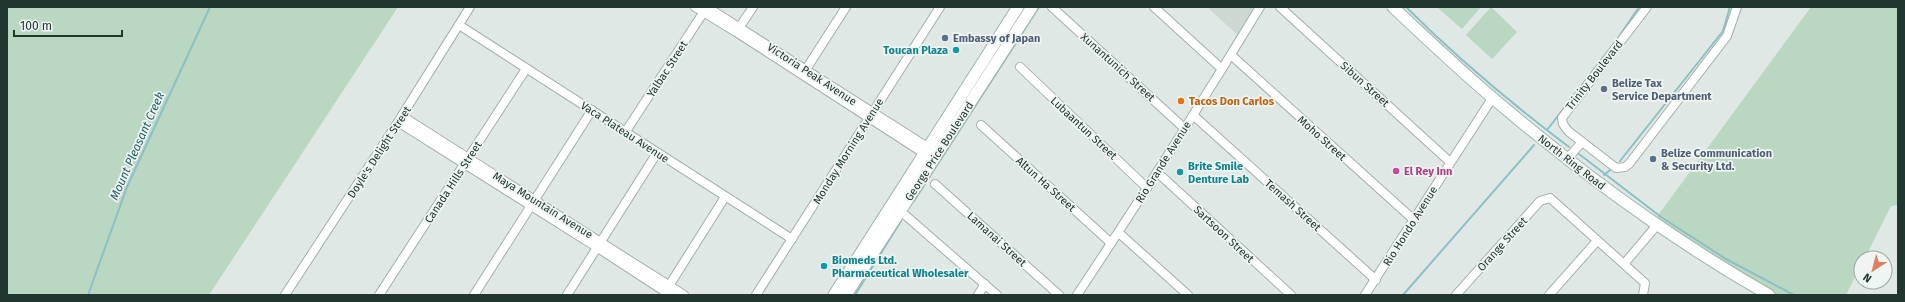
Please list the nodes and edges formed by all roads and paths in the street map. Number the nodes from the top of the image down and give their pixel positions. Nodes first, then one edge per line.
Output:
1 (470, 7) edge
2 (695, 7) edge
3 (753, 7) edge
4 (846, 7) edge
5 (940, 7) edge
6 (1018, 7) edge
7 (1032, 7) edge
8 (1052, 7) edge
9 (1154, 7) edge
10 (1260, 7) edge
11 (1280, 7) edge
12 (1393, 7) edge
13 (1646, 7) edge
14 (1737, 7) edge
15 (706, 9) edge
16 (459, 25) junction
17 (738, 30) junction
18 (1001, 33) junction
19 (1011, 40) junction
20 (1230, 55) junction
21 (1020, 68) dead end
22 (526, 69) junction
23 (1222, 69) junction
24 (804, 73) junction
25 (1493, 97) junction
26 (592, 110) junction
27 (871, 115) junction
28 (1193, 115) junction
29 (400, 119) junction
30 (981, 125) dead end
31 (1184, 128) junction
32 (626, 131) junction
33 (1582, 142) junction
34 (926, 150) junction
35 (656, 153) junction
36 (936, 157) junction
37 (1567, 159) junction
38 (467, 161) junction
39 (1450, 162) junction
40 (1158, 173) junction
41 (935, 184) dead end
42 (1147, 188) junction
43 (725, 197) junction
44 (533, 204) junction
45 (896, 207) junction
46 (1414, 220) junction
47 (1657, 225) junction
48 (1119, 233) junction
49 (792, 239) junction
50 (1597, 241) junction
51 (1112, 243) junction
52 (600, 245) junction
53 (1624, 264) junction
54 (1376, 280) junction
55 (985, 284) junction
56 (667, 292) edge
57 (285, 295) edge
58 (379, 295) edge
59 (474, 295) edge
60 (567, 295) edge
61 (684, 295) edge
62 (756, 295) edge
63 (834, 295) edge
64 (846, 295) edge
65 (978, 295) edge
66 (997, 295) edge
67 (1059, 295) edge
68 (1077, 295) edge
69 (1188, 295) edge
70 (1291, 295) edge
71 (1365, 295) edge
72 (1456, 295) edge
73 (1549, 295) edge
74 (1644, 295) edge
75 (1769, 295) edge

1 - 16 street, Doyle's Delight Street
2 - 15 street, Victoria Peak Avenue
3 - 17 street
4 - 24 street
5 - 27 street, Monday Morning Avenue
6 - 18 main road, George Price Boulevard
7 - 19 main road, George Price Boulevard
8 - 31 street, Xunantunich Street
9 - 23 street
10 - 20 street, Rio Grande Avenue
11 - 39 street, Sibun Street
12 - 25 main road, North Ring Road
13 - 33 street, Trinity Boulevard
14 - 33 street
15 - 17 street, Victoria Peak Avenue
15 - 32 street, Yalbac Street
16 - 22 street, Vaca Plateau Avenue
16 - 29 street, Doyle's Delight Street
17 - 24 street, Victoria Peak Avenue
18 - 19 main road
18 - 34 main road, George Price Boulevard
19 - 36 main road, George Price Boulevard
20 - 23 street, Rio Grande Avenue
20 - 46 street, Moho Street
21 - 42 street, Lubaantun Street
22 - 26 street, Vaca Plateau Avenue
22 - 38 street, Canada Hills Street
23 - 28 street, Rio Grande Avenue
24 - 27 street, Victoria Peak Avenue
25 - 37 main road, North Ring Road
25 - 39 street, Rio Hondo Avenue
26 - 32 street, Vaca Plateau Avenue
26 - 44 street
27 - 34 street, Victoria Peak Avenue
27 - 49 street, Monday Morning Avenue
28 - 31 street, Rio Grande Avenue
28 - 54 street, Temash Street
29 - 38 street, Maya Mountain Avenue
29 - 57 street, Doyle's Delight Street
30 - 51 street, Altun Ha Street
31 - 40 street, Rio Grande Avenue
32 - 35 street, Vaca Plateau Avenue
33 - 37 street
34 - 36 street, Victoria Peak Avenue
34 - 45 main road, George Price Boulevard
35 - 43 street, Vaca Plateau Avenue
35 - 52 street
36 - 45 main road, George Price Boulevard
37 - 47 main road, North Ring Road
38 - 44 street, Maya Mountain Avenue
38 - 58 street, Canada Hills Street
39 - 46 street, Rio Hondo Avenue
40 - 42 street, Rio Grande Avenue
40 - 70 street, Sartsoon Street
41 - 67 street, Lamanai Street
42 - 48 street, Rio Grande Avenue
43 - 49 street, Vaca Plateau Avenue
43 - 56 street
44 - 52 street, Maya Mountain Avenue
44 - 59 street
45 - 55 street
45 - 63 main road, George Price Boulevard
45 - 64 main road, George Price Boulevard
46 - 54 street, Rio Hondo Avenue
47 - 53 street
47 - 75 main road, North Ring Road
48 - 51 street, Rio Grande Avenue
48 - 69 street
49 - 62 street, Monday Morning Avenue
50 - 53 street
50 - 72 street, Orange Street
50 - 73 street
51 - 68 street, Rio Grande Avenue
52 - 56 street, Maya Mountain Avenue
52 - 60 street
53 - 74 street
54 - 71 street, Rio Hondo Avenue
55 - 65 street
55 - 66 street
56 - 61 street, Maya Mountain Avenue

